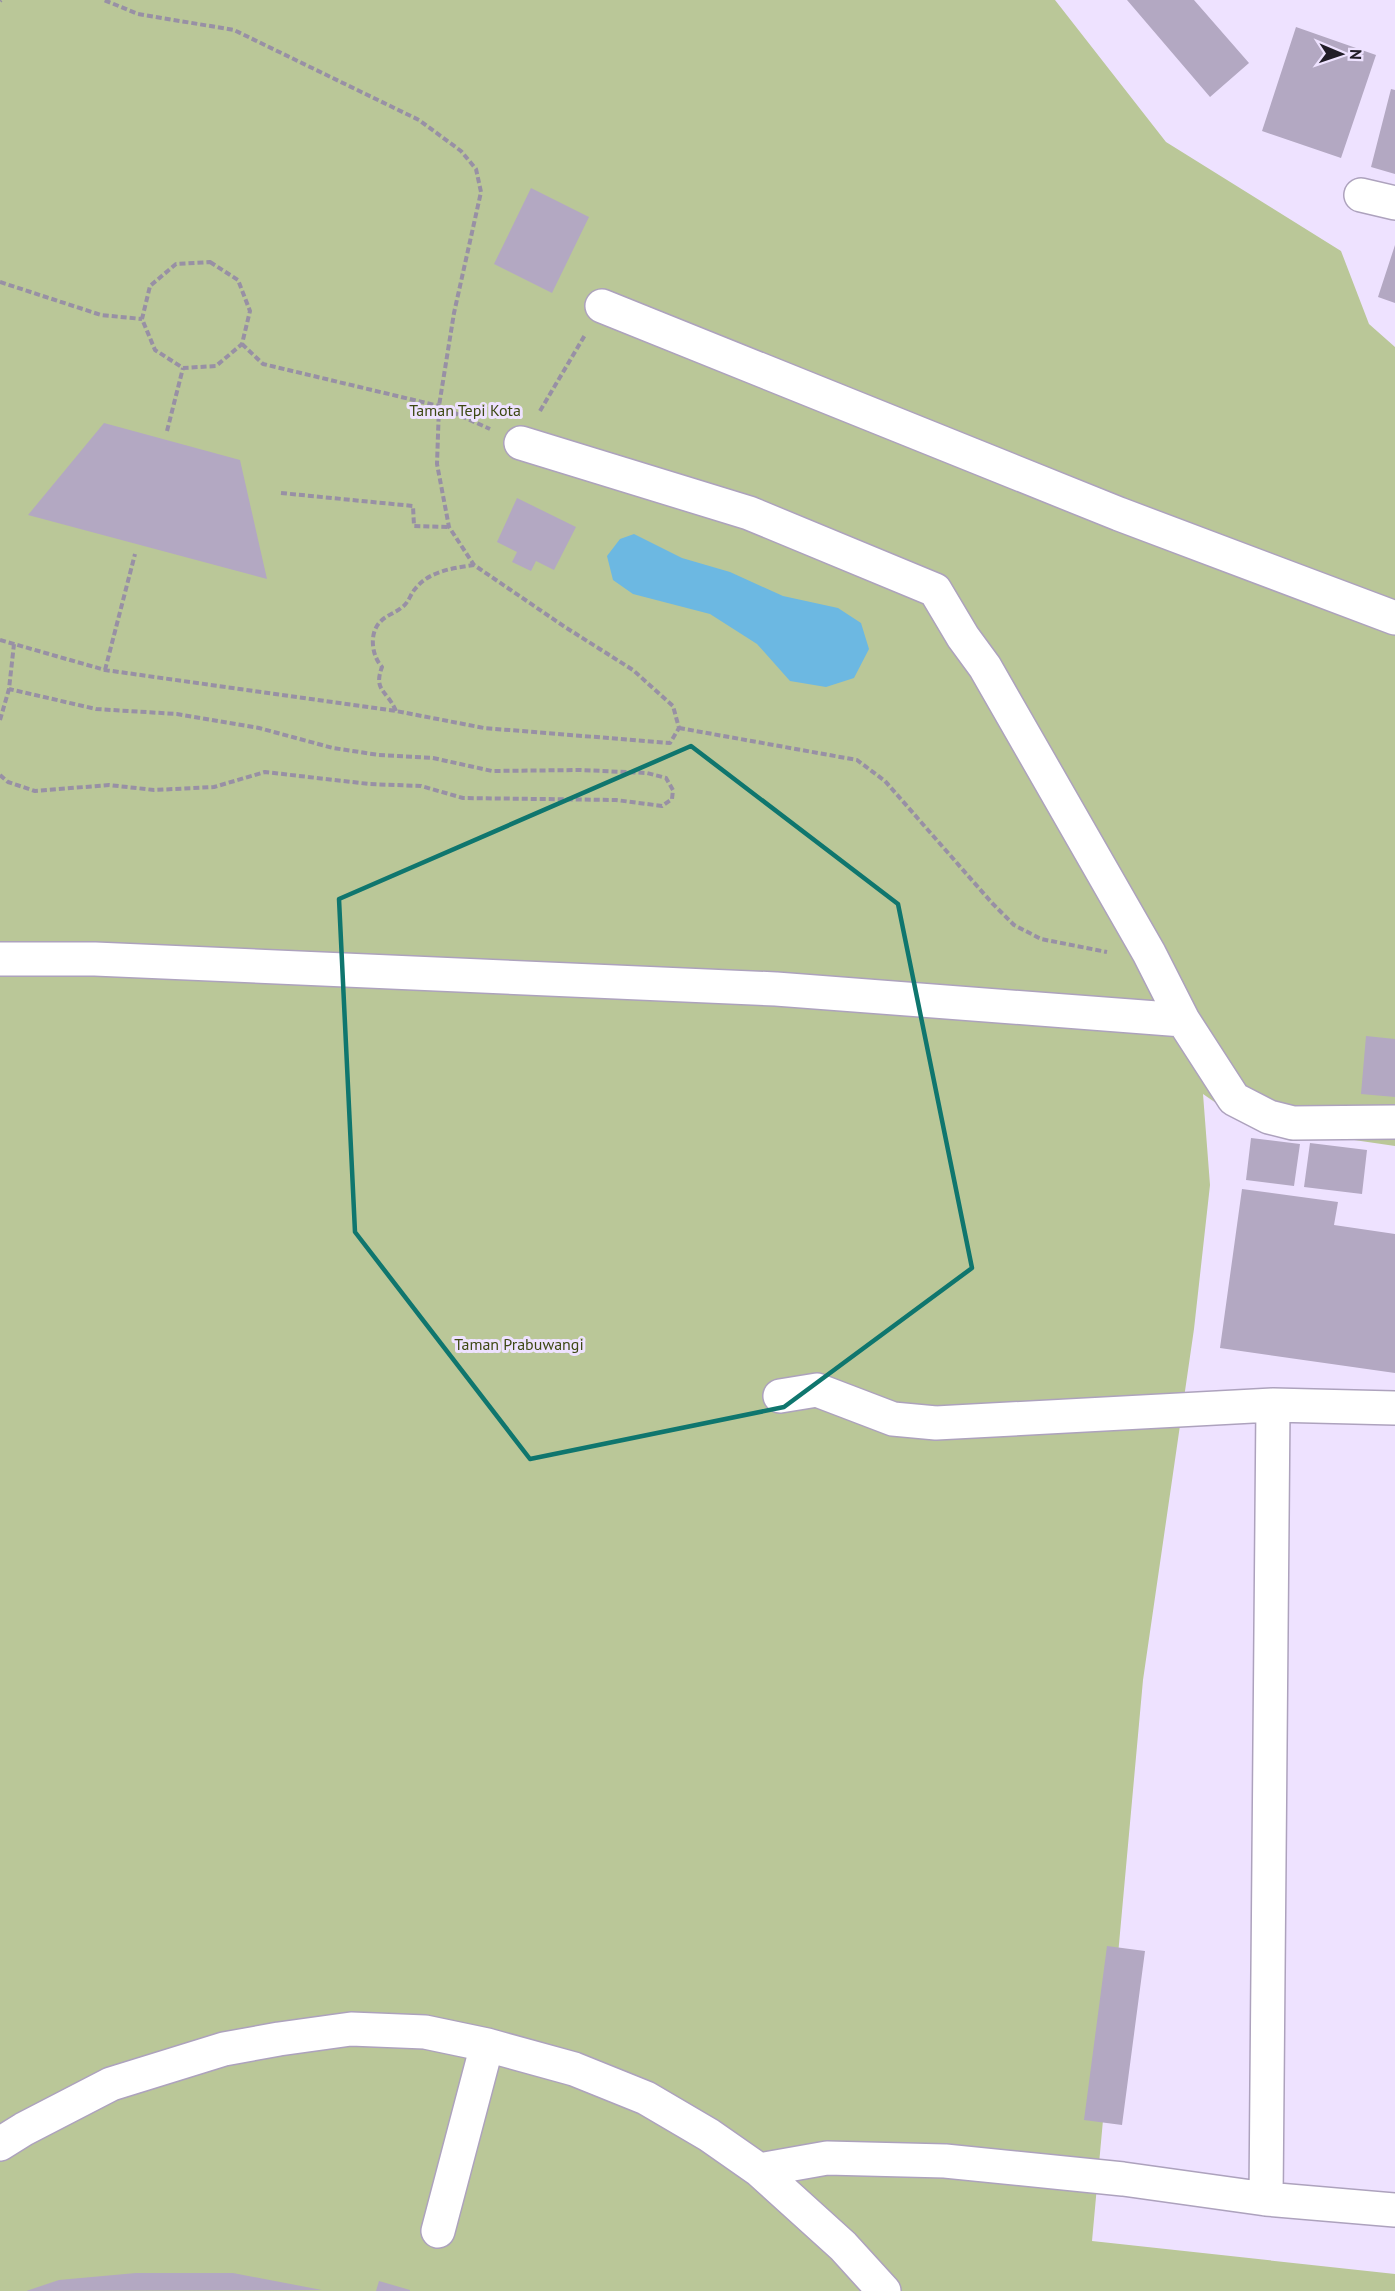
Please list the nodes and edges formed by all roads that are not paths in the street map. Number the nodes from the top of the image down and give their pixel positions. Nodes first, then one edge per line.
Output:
1 (1362, 195) dead end
2 (1395, 203) edge
3 (602, 306) road end
4 (521, 443) road end
5 (1395, 618) edge
6 (0, 959) edge
7 (1183, 1020) junction
8 (1395, 1122) edge
9 (780, 1396) dead end
10 (1273, 1405) junction
11 (1395, 1408) edge
12 (487, 2044) junction
13 (0, 2144) edge
14 (759, 2170) junction
15 (1266, 2199) junction
16 (1395, 2210) edge
17 (438, 2231) dead end
18 (884, 2291) edge

1 - 2 lane
3 - 5 lane
4 - 7 lane
6 - 7 lane
7 - 8 lane
9 - 10 lane
10 - 11 lane
10 - 15 lane
12 - 13 lane
12 - 14 lane
12 - 17 lane
14 - 15 lane
14 - 18 lane
15 - 16 lane

